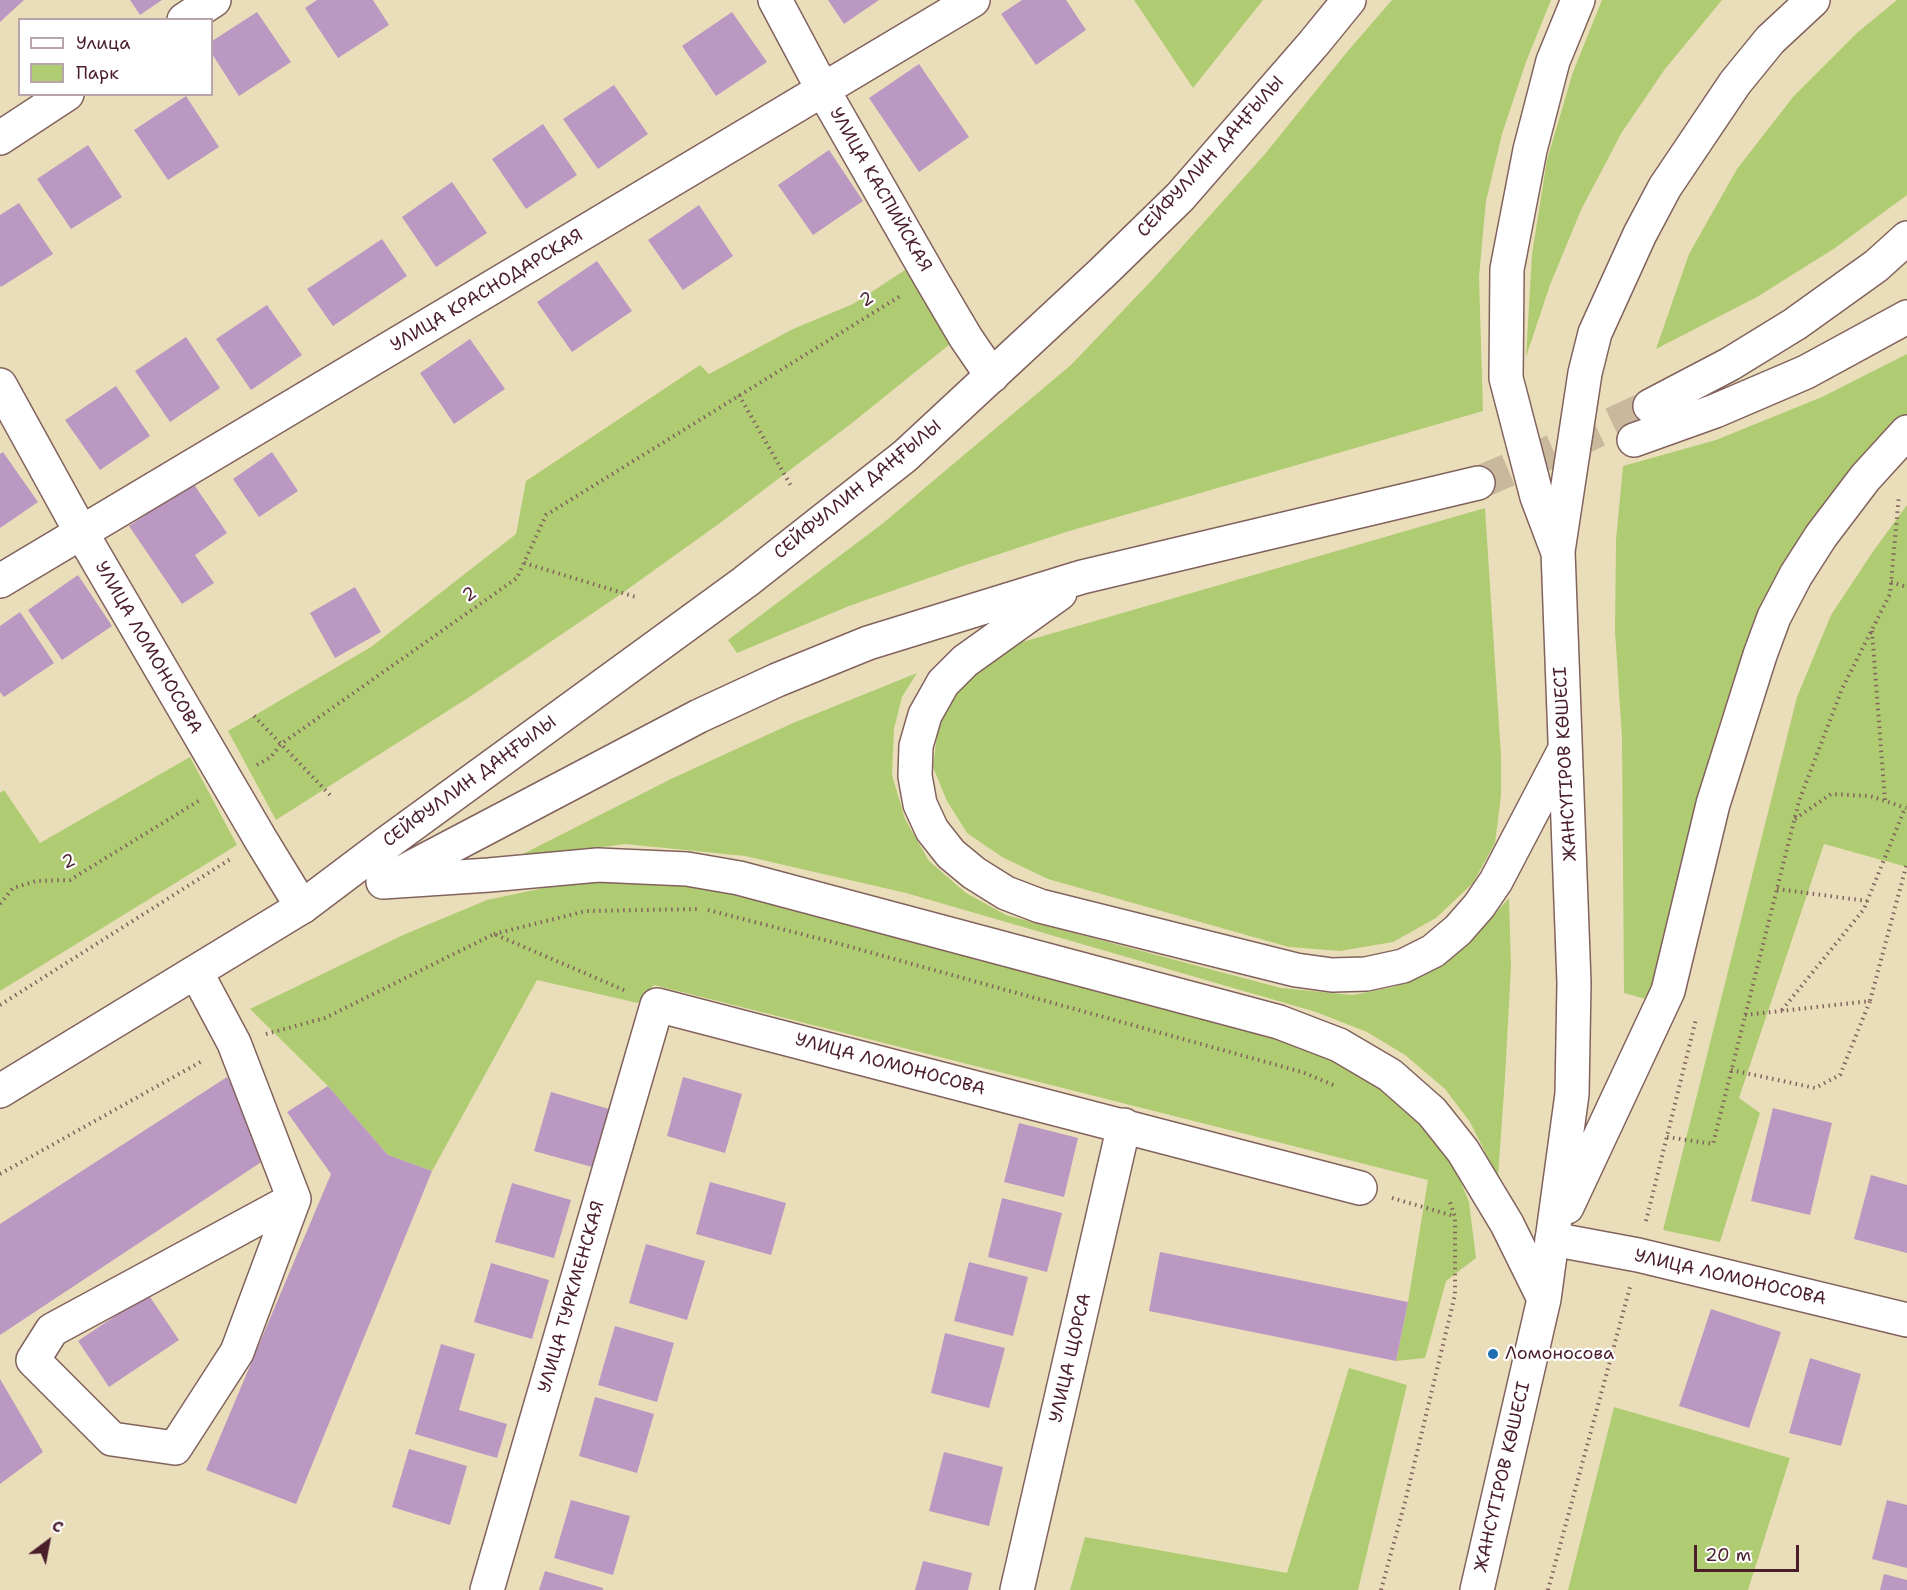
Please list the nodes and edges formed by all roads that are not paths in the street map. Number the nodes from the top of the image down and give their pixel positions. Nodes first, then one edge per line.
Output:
1 (214, 0) edge
2 (775, 0) edge
3 (973, 0) edge
4 (1349, 0) edge
5 (1578, 0) edge
6 (1813, 0) edge
7 (187, 18) edge
8 (823, 90) junction
9 (65, 96) edge
10 (0, 138) edge
11 (1907, 238) edge
12 (1907, 317) edge
13 (992, 376) junction
14 (0, 385) edge
15 (1650, 406) tunnel mouth
16 (1907, 432) edge
17 (1634, 440) dead end
18 (1478, 483) tunnel mouth
19 (81, 532) junction
20 (1558, 551) junction
21 (1082, 577) junction
22 (0, 581) edge
23 (1565, 749) junction
24 (383, 882) junction
25 (303, 907) junction
26 (196, 972) junction
27 (657, 1005) joint
28 (0, 1091) edge
29 (1124, 1125) junction
30 (1360, 1188) road end
31 (294, 1198) junction
32 (1552, 1239) junction
33 (1544, 1299) junction
34 (1907, 1320) edge
35 (486, 1590) edge
36 (1017, 1590) edge
37 (1477, 1590) edge

1 - 7 main road
2 - 8 main road, УЛИЦА КАСПИЙСКАЯ
3 - 8 main road, УЛИЦА КРАСНОДАРСКАЯ
4 - 13 main road, СЕЙФУЛЛИН ДАҢҒЫЛЫ
5 - 20 main road
6 - 20 main road, ЖАНСҮГІРОВ КӨШЕСІ
8 - 13 main road, УЛИЦА КАСПИЙСКАЯ
8 - 19 main road, УЛИЦА КРАСНОДАРСКАЯ
9 - 10 main road
11 - 15 main road
12 - 17 main road
13 - 25 main road, СЕЙФУЛЛИН ДАҢҒЫЛЫ
14 - 19 main road, УЛИЦА ЛОМОНОСОВА
16 - 32 main road
18 - 21 main road, СЕЙФУЛЛИН ДАҢҒЫЛЫ
19 - 22 main road, УЛИЦА КРАСНОДАРСКАЯ
19 - 25 main road, УЛИЦА ЛОМОНОСОВА
20 - 23 main road, ЖАНСҮГІРОВ КӨШЕСІ
21 - 23 main road
21 - 24 main road, СЕЙФУЛЛИН ДАҢҒЫЛЫ
23 - 32 main road, ЖАНСҮГІРОВ КӨШЕСІ
24 - 25 main road, СЕЙФУЛЛИН ДАҢҒЫЛЫ
24 - 33 main road
25 - 26 main road, СЕЙФУЛЛИН ДАҢҒЫЛЫ
26 - 28 main road, СЕЙФУЛЛИН ДАҢҒЫЛЫ
26 - 31 main road
27 - 29 main road, УЛИЦА ЛОМОНОСОВА
27 - 35 main road, УЛИЦА ТУРКМЕНСКАЯ
29 - 30 main road, УЛИЦА ЛОМОНОСОВА
29 - 36 main road, УЛИЦА ЩОРСА
31 - 31 main road
32 - 33 main road, ЖАНСҮГІРОВ КӨШЕСІ
32 - 34 main road, УЛИЦА ЛОМОНОСОВА
33 - 37 main road, ЖАНСҮГІРОВ КӨШЕСІ

